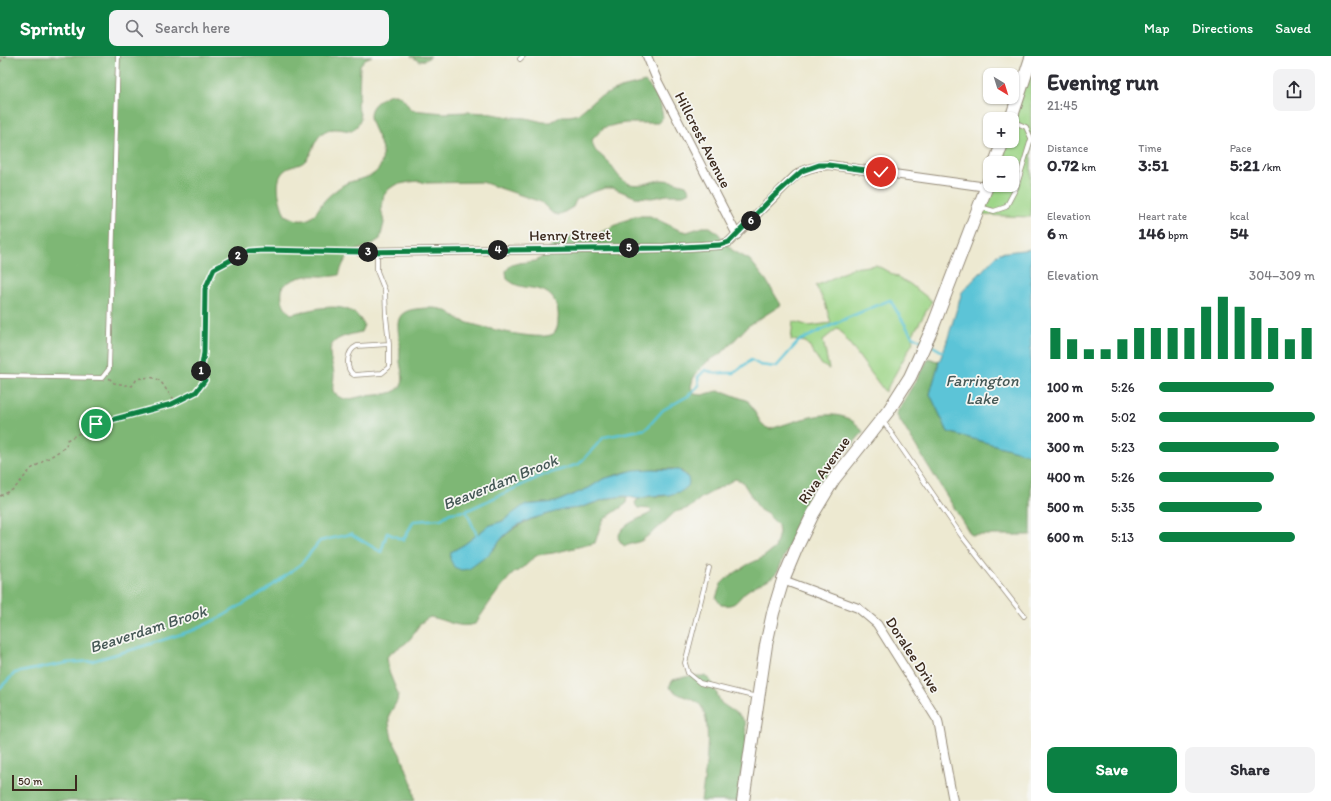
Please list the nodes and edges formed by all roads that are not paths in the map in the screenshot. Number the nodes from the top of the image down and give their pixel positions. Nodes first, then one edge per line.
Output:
1 (118, 56) edge
2 (647, 56) edge
3 (1031, 58) edge
4 (1014, 112) edge
5 (1019, 124) edge
6 (1031, 139) edge
7 (983, 182) edge
8 (985, 192) edge
9 (980, 207) junction
10 (737, 235) junction
11 (263, 250) road end
12 (360, 252) joint
13 (376, 252) junction
14 (389, 344) junction
15 (0, 376) edge
16 (882, 419) junction
17 (708, 568) dead end
18 (783, 580) junction
19 (1024, 616) dead end
20 (759, 698) junction
21 (743, 801) edge
22 (953, 801) edge

1 - 15 lane
2 - 10 street, Hillcrest Avenue
3 - 4 street
5 - 6 lane
6 - 9 lane
7 - 10 street, Henry Street
8 - 9 street, Riva Avenue
9 - 16 street, Riva Avenue
10 - 13 street, Henry Street
11 - 12 lane
12 - 13 street, Henry Street
13 - 14 lane
14 - 14 lane
16 - 18 street, Riva Avenue
16 - 19 lane
17 - 20 lane
18 - 20 street, Riva Avenue
18 - 22 street, Doralee Drive
20 - 21 street, Riva Avenue

